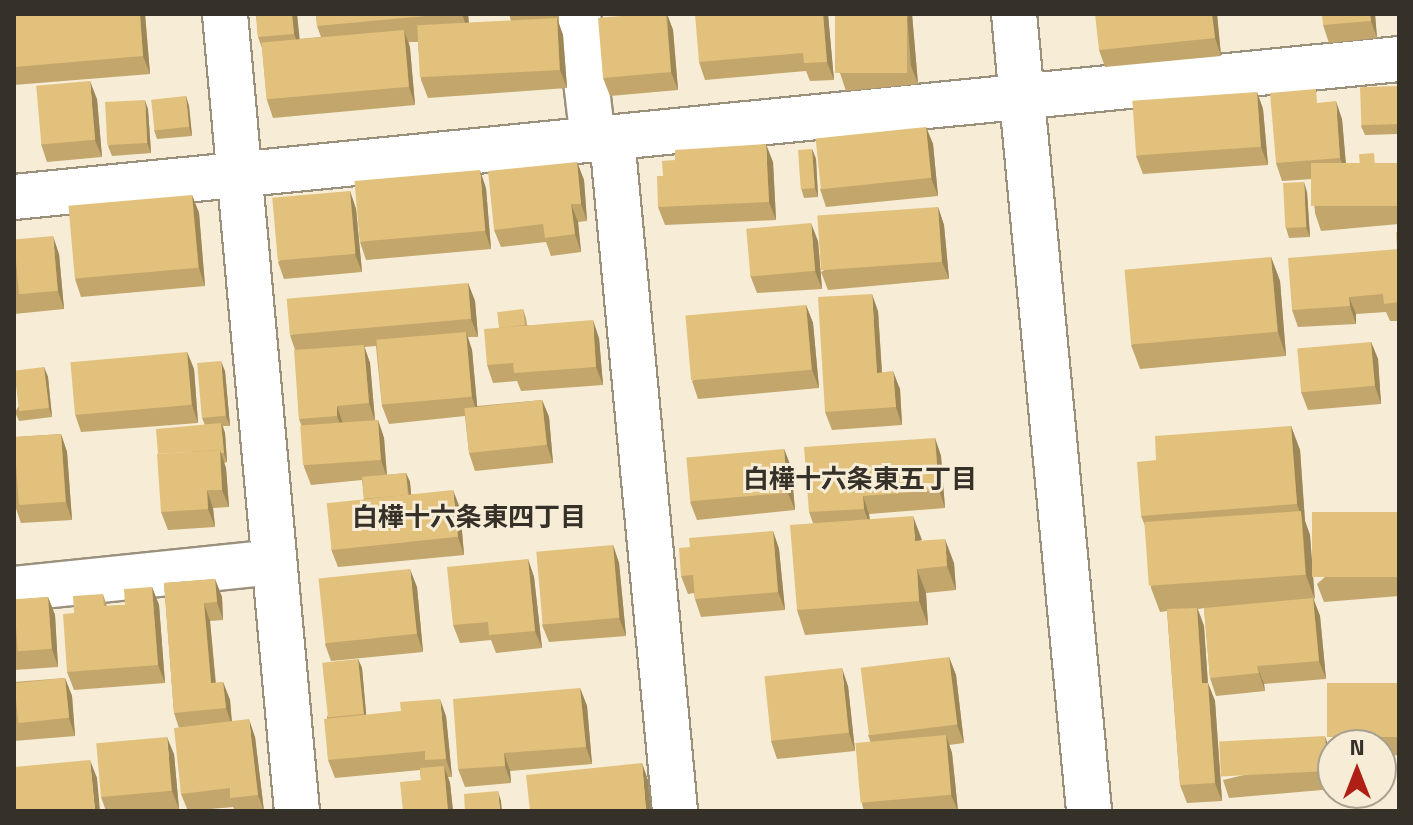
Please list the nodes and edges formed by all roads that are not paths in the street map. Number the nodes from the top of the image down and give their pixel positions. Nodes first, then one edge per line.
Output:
1 (225, 14) edge
2 (578, 14) edge
3 (1014, 14) edge
4 (1399, 59) edge
5 (1021, 99) junction
6 (602, 138) junction
7 (242, 176) junction
8 (14, 197) edge
9 (274, 562) junction
10 (14, 589) edge
11 (297, 811) edge
12 (675, 811) edge
13 (1089, 811) edge

1 - 7 street
2 - 6 street
3 - 5 street
4 - 5 street
5 - 6 street
5 - 13 street
6 - 7 street
6 - 12 street
7 - 8 street
7 - 9 street
9 - 10 street
9 - 11 street

